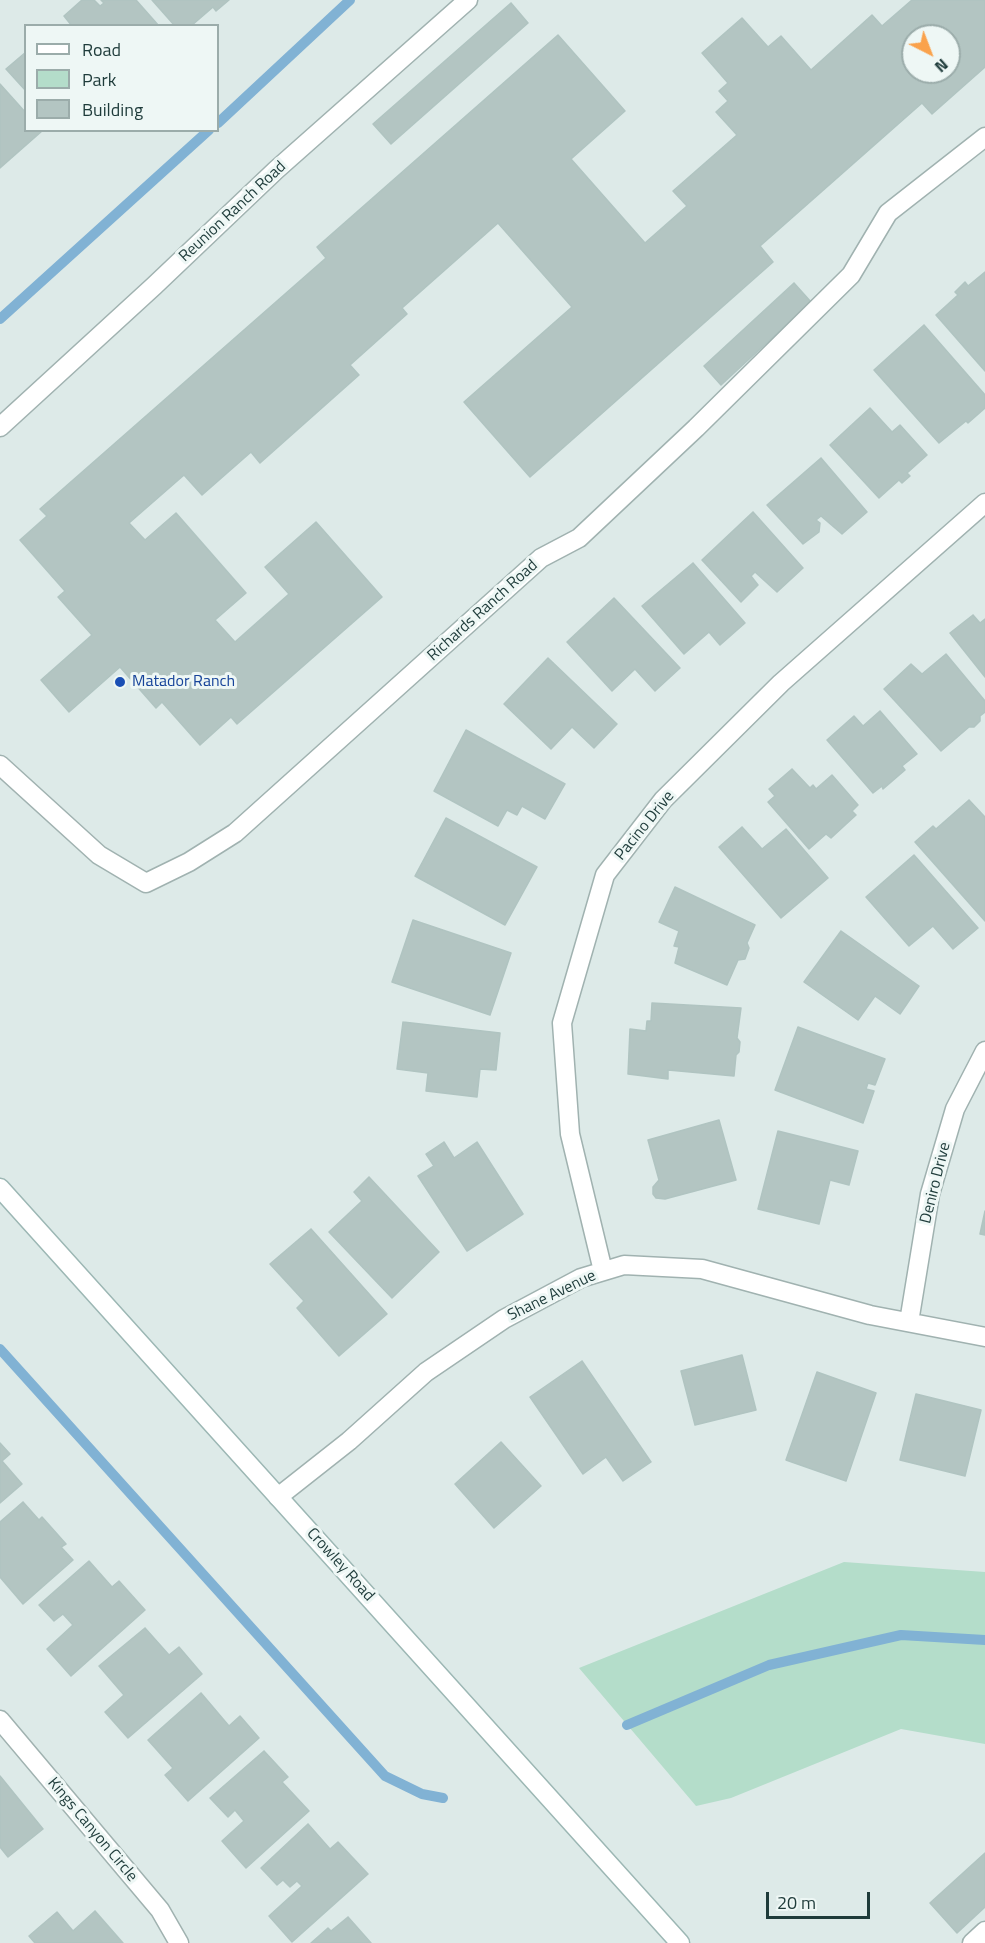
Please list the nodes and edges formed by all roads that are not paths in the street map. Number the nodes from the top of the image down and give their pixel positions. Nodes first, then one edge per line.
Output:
1 (468, 0) edge
2 (985, 137) edge
3 (0, 427) edge
4 (985, 503) edge
5 (0, 765) edge
6 (985, 1051) edge
7 (0, 1188) edge
8 (603, 1271) junction
9 (909, 1322) junction
10 (985, 1337) edge
11 (278, 1497) junction
12 (0, 1720) edge
13 (985, 1931) edge
14 (179, 1943) edge
15 (680, 1943) edge
16 (972, 1943) edge

1 - 3 street, Reunion Ranch Road
2 - 5 street, Richards Ranch Road
4 - 8 street, Pacino Drive
6 - 9 street, Deniro Drive
7 - 11 street, Crowley Road
8 - 9 street, Shane Avenue
8 - 11 street, Shane Avenue
9 - 10 street, Shane Avenue
11 - 15 street, Crowley Road
12 - 14 street, Kings Canyon Circle
13 - 16 street

